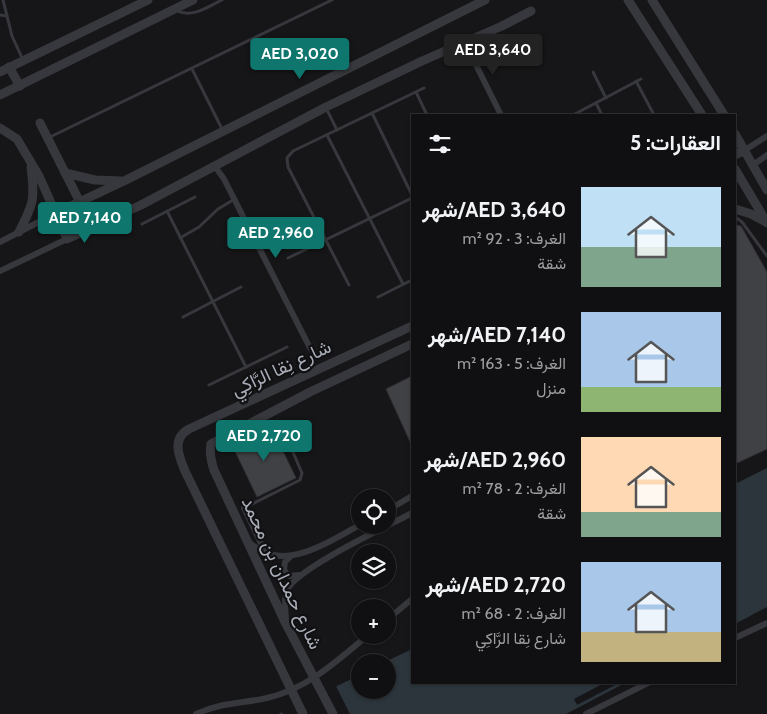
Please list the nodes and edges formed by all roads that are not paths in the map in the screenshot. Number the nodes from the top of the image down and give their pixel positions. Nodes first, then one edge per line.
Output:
1 (3, 0) edge
2 (148, 0) edge
3 (193, 0) edge
4 (222, 0) edge
5 (332, 0) edge
6 (485, 0) edge
7 (628, 0) edge
8 (652, 0) edge
9 (176, 4) edge
10 (531, 11) dead end
11 (0, 15) edge
12 (7, 16) junction
13 (472, 40) junction
14 (23, 60) junction
15 (9, 67) junction
16 (192, 69) junction
17 (0, 72) edge
18 (592, 72) dead end
19 (641, 79) dead end
20 (636, 81) junction
21 (20, 86) junction
22 (424, 88) dead end
23 (416, 92) junction
24 (0, 95) edge
25 (606, 98) junction
26 (596, 103) junction
27 (326, 108) junction
28 (372, 113) junction
29 (427, 114) edge
30 (500, 114) edge
31 (575, 114) edge
32 (602, 114) edge
33 (653, 114) edge
34 (701, 114) edge
35 (723, 114) edge
36 (40, 123) dead end
37 (0, 128) edge
38 (337, 130) junction
39 (223, 132) junction
40 (327, 134) junction
41 (736, 136) edge
42 (767, 136) edge
43 (48, 139) junction
44 (744, 150) junction
45 (736, 154) edge
46 (767, 155) edge
47 (31, 162) junction
48 (217, 164) junction
49 (753, 166) junction
50 (65, 172) junction
51 (736, 174) edge
52 (126, 180) junction
53 (767, 190) edge
54 (411, 194) edge
55 (195, 197) dead end
56 (411, 197) edge
57 (233, 200) junction
58 (80, 202) junction
59 (736, 209) edge
60 (167, 211) junction
61 (56, 213) junction
62 (370, 218) junction
63 (736, 218) edge
64 (767, 223) edge
65 (142, 224) dead end
66 (93, 228) junction
67 (19, 232) junction
68 (180, 238) junction
69 (67, 239) junction
70 (326, 240) junction
71 (0, 242) edge
72 (767, 256) edge
73 (288, 258) dead end
74 (0, 271) edge
75 (411, 280) edge
76 (403, 284) junction
77 (349, 285) dead end
78 (241, 287) dead end
79 (378, 297) dead end
80 (213, 302) junction
81 (183, 317) dead end
82 (411, 326) edge
83 (411, 344) edge
84 (287, 347) dead end
85 (310, 348) dead end
86 (246, 367) junction
87 (209, 385) dead end
88 (289, 443) dead end
89 (211, 444) joint
90 (411, 497) edge
91 (396, 505) edge
92 (244, 508) joint
93 (411, 514) edge
94 (351, 530) edge
95 (249, 542) junction
96 (266, 554) junction
97 (291, 556) junction
98 (301, 575) junction
99 (411, 600) edge
100 (396, 612) edge
101 (767, 622) edge
102 (288, 628) junction
103 (736, 638) edge
104 (357, 644) edge
105 (646, 684) edge
106 (196, 714) edge
107 (303, 714) edge
108 (333, 714) edge
109 (586, 714) edge

1 - 12 lane
2 - 14 street
3 - 9 street
4 - 9 lane
5 - 16 lane
6 - 39 street
7 - 34 street
8 - 35 street
9 - 21 street
10 - 13 street
11 - 12 lane
12 - 14 lane
13 - 27 street
13 - 30 street
14 - 15 street
15 - 17 street
15 - 21 street
16 - 39 lane
16 - 43 lane
18 - 25 lane
19 - 20 lane
20 - 25 lane
20 - 33 lane
21 - 24 street
22 - 23 lane
23 - 28 lane
23 - 29 lane
25 - 26 lane
26 - 31 lane
26 - 32 lane
27 - 38 lane
27 - 48 street
28 - 38 lane
28 - 54 lane
36 - 43 street
37 - 47 street
38 - 40 lane
39 - 52 street
40 - 62 lane
40 - 70 lane
41 - 44 street
42 - 44 street
43 - 50 street
44 - 45 street
44 - 49 street
46 - 49 street
47 - 61 street
47 - 67 street
48 - 57 street
48 - 66 street
49 - 51 street
49 - 53 street
50 - 52 street
50 - 58 street
51 - 64 street
52 - 58 street
55 - 60 lane
56 - 62 lane
57 - 68 lane
57 - 85 street
58 - 61 street
58 - 66 street
59 - 64 street
60 - 65 lane
60 - 68 lane
61 - 67 street
61 - 69 street
62 - 70 lane
62 - 76 lane
63 - 72 lane
66 - 69 street
67 - 71 street
68 - 80 lane
69 - 74 street
70 - 73 lane
70 - 77 lane
75 - 76 lane
76 - 79 lane
78 - 80 lane
80 - 81 lane
80 - 86 lane
82 - 107 street, شارع نِقا الرَّاكِي
83 - 89 street, شارع نِقا الرَّاكِي
84 - 86 lane
86 - 87 lane
88 - 92 lane
89 - 95 street, شارع حمدان بن محمد
90 - 91 street
92 - 96 street
93 - 98 street
94 - 97 street
95 - 96 street
95 - 102 street, شارع حمدان بن محمد
96 - 97 street
97 - 98 street
98 - 102 street
99 - 100 street
101 - 103 street
102 - 108 street, شارع حمدان بن محمد
104 - 106 street
105 - 109 street

